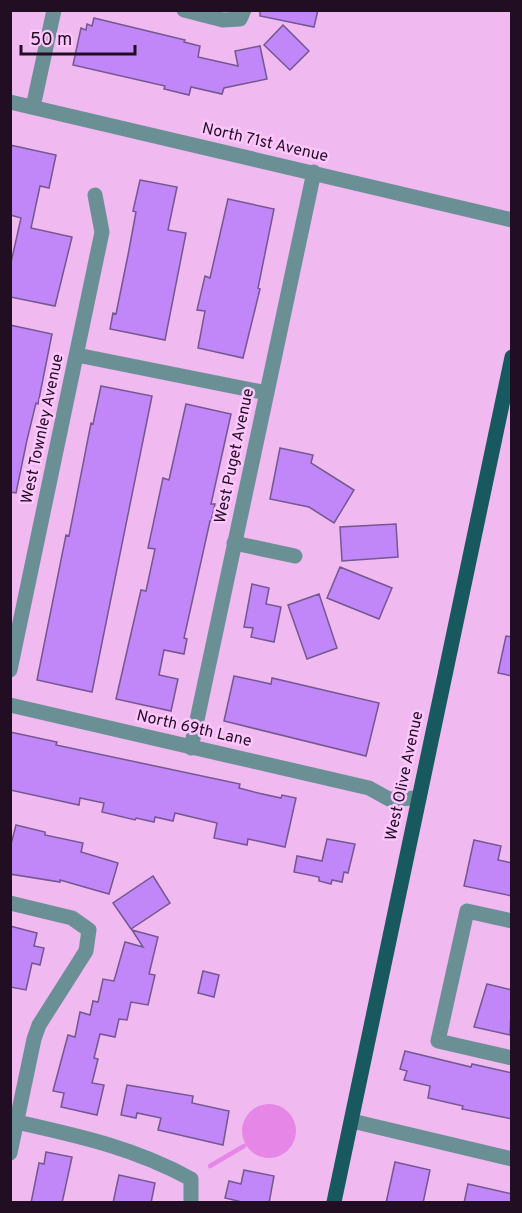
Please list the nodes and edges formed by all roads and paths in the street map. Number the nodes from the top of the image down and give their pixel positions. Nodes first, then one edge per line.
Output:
1 (54, 10) edge
2 (184, 10) edge
3 (242, 15) edge
4 (10, 102) edge
5 (33, 107) junction
6 (314, 172) junction
7 (95, 195) dead end
8 (512, 220) edge
9 (77, 355) junction
10 (512, 357) edge
11 (267, 393) junction
12 (234, 543) junction
13 (295, 556) dead end
14 (10, 670) edge
15 (10, 705) edge
16 (191, 748) junction
17 (419, 798) junction
18 (10, 903) edge
19 (512, 921) edge
20 (512, 1058) edge
21 (352, 1121) junction
22 (17, 1122) junction
23 (10, 1153) edge
24 (512, 1159) edge
25 (191, 1203) edge
26 (334, 1203) edge

1 - 5 street
2 - 3 street
4 - 5 street, North 71st Avenue
5 - 6 street, North 71st Avenue
6 - 8 street, North 71st Avenue
6 - 11 street, West Puget Avenue
7 - 9 street, West Townley Avenue
9 - 11 street
9 - 14 street, West Townley Avenue
10 - 17 main road, West Olive Avenue
11 - 12 street, West Puget Avenue
12 - 13 street
12 - 16 street, West Puget Avenue
15 - 16 street, North 69th Lane
16 - 17 street, North 69th Lane
17 - 21 main road, West Olive Avenue
18 - 22 street
19 - 20 street
21 - 24 street
21 - 26 main road, West Olive Avenue
22 - 23 street
22 - 25 street

